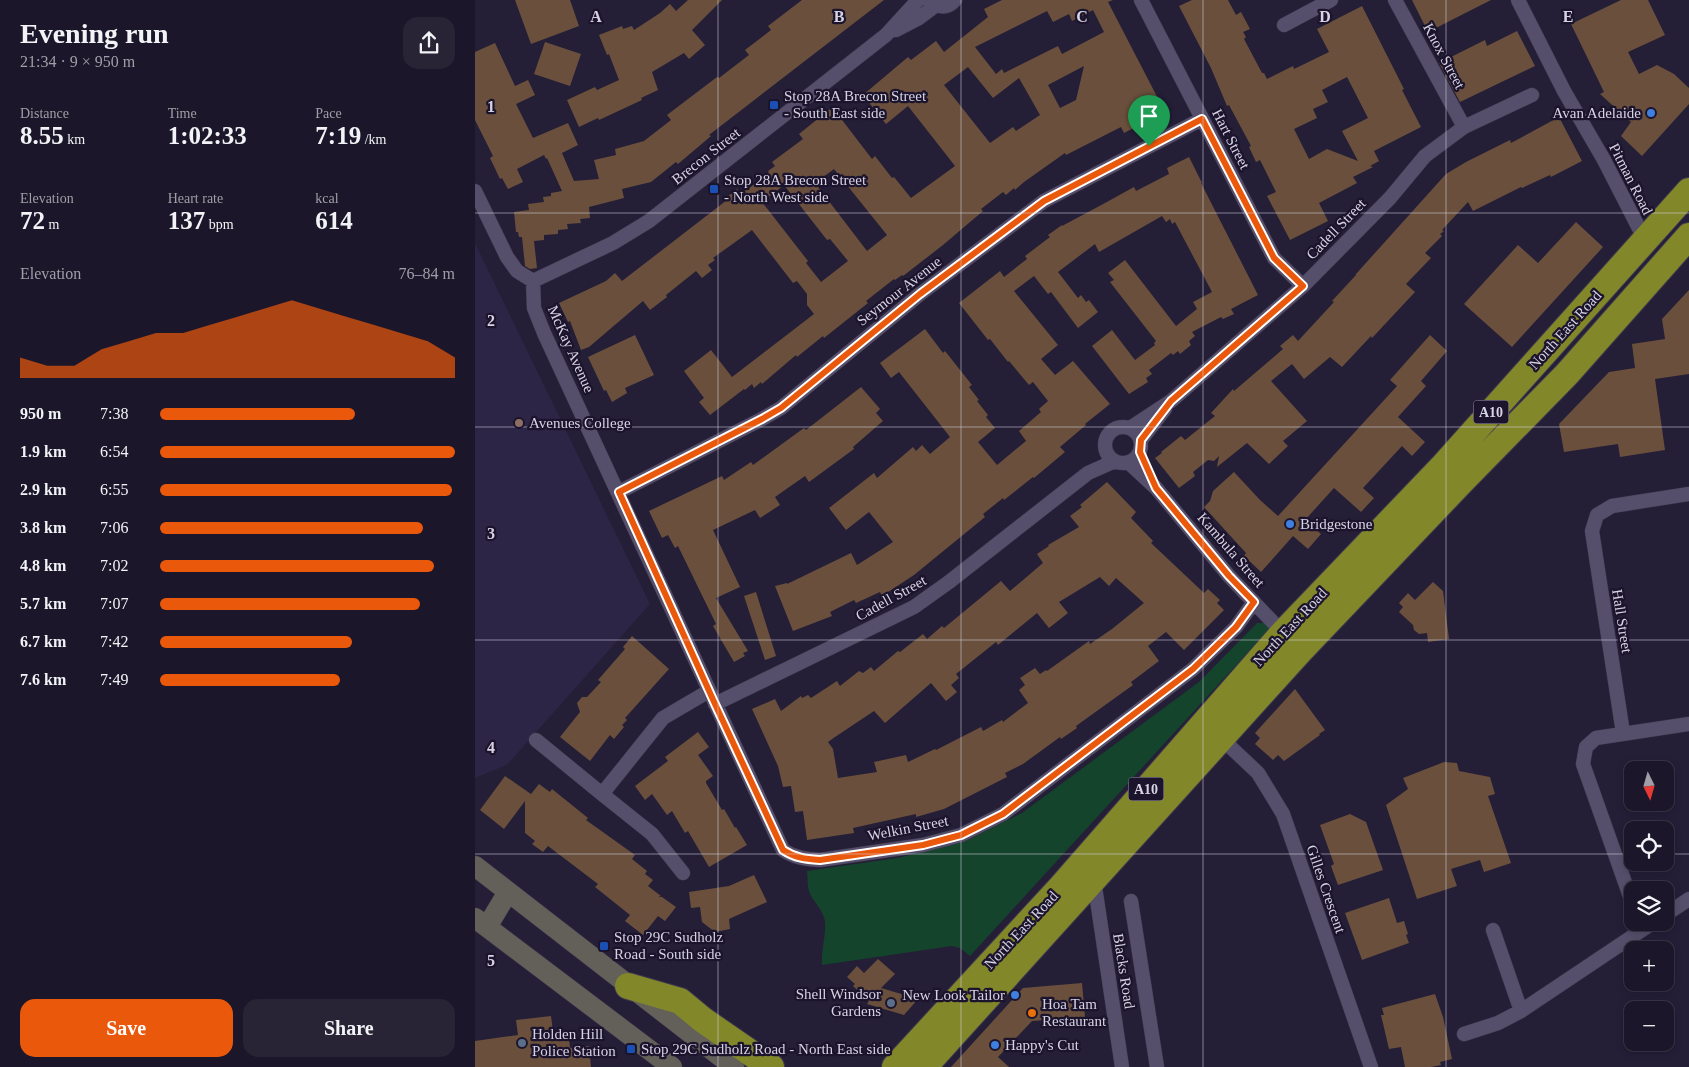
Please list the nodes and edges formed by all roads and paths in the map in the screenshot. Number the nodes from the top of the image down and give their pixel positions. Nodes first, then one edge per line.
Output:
1 (918, 0) edge
2 (955, 0) edge
3 (1141, 0) edge
4 (1331, 0) edge
5 (1395, 0) edge
6 (1518, 0) edge
7 (931, 3) edge
8 (1284, 24) dead end
9 (886, 35) junction
10 (1533, 95) dead end
11 (1202, 119) junction
12 (1463, 127) junction
13 (475, 191) edge
14 (1689, 191) edge
15 (1689, 236) edge
16 (1645, 240) junction
17 (1661, 268) junction
18 (533, 281) junction
19 (1303, 286) junction
20 (1171, 401) junction
21 (1130, 428) junction
22 (1140, 446) junction
23 (1105, 447) junction
24 (1121, 462) junction
25 (1088, 473) junction
26 (1156, 488) junction
27 (619, 492) junction
28 (1689, 494) edge
29 (1254, 602) junction
30 (1291, 642) junction
31 (709, 691) junction
32 (715, 704) junction
33 (1689, 724) edge
34 (1623, 733) junction
35 (1222, 739) junction
36 (537, 740) dead end
37 (602, 794) junction
38 (475, 866) edge
39 (683, 872) dead end
40 (1094, 880) junction
41 (1624, 881) edge
42 (508, 892) junction
43 (1689, 899) edge
44 (1131, 901) dead end
45 (1674, 909) edge
46 (479, 923) edge
47 (1493, 930) dead end
48 (1634, 931) edge
49 (628, 986) junction
50 (1521, 1012) junction
51 (1464, 1034) dead end
52 (672, 1067) edge
53 (734, 1067) edge
54 (771, 1067) edge
55 (895, 1067) edge
56 (924, 1067) edge
57 (1122, 1067) edge
58 (1157, 1067) edge
59 (1371, 1067) edge

1 - 9 street, Brecon Street
2 - 7 street, Brecon Street
3 - 11 street, Hart Street
4 - 8 street
5 - 12 street, Knox Street
6 - 16 street, Pitman Road
7 - 9 street, Brecon Street
9 - 18 street, Brecon Street
10 - 12 street, Cadell Street
11 - 19 street, Hart Street
11 - 27 street, Seymour Avenue
12 - 19 street, Cadell Street
13 - 18 street
14 - 16 highway, North East Road / A10
15 - 17 highway, North East Road / A10
16 - 17 highway
16 - 30 highway, North East Road / A10
17 - 30 highway, North East Road / A10
18 - 27 street, McKay Avenue
19 - 20 street, Cadell Street
20 - 21 street, Cadell Street
20 - 22 street, Cadell Street
21 - 22 street
21 - 23 street
22 - 24 street
22 - 26 street, Kambula Street
23 - 24 street
23 - 25 street, Cadell Street
24 - 25 street, Cadell Street
24 - 26 street, Kambula Street
25 - 32 street, Cadell Street
26 - 29 street, Kambula Street
27 - 31 street, McKay Avenue
28 - 34 street, Hall Street
29 - 30 street, Kambula Street
29 - 32 street, Welkin Street
30 - 35 highway, North East Road / A10
30 - 55 highway, North East Road / A10
31 - 32 street, Welkin Street
31 - 37 street
33 - 34 street
34 - 41 street
35 - 40 highway, North East Road / A10
35 - 59 street, Gilles Crescent
36 - 37 street
37 - 39 street
38 - 42 main road
40 - 56 highway, North East Road / A10
40 - 57 street, Blacks Road
42 - 46 main road
42 - 49 main road
43 - 45 street
44 - 58 street, Blacks Road
46 - 52 main road
47 - 50 street
48 - 50 street
49 - 53 main road
49 - 54 highway
50 - 51 street

